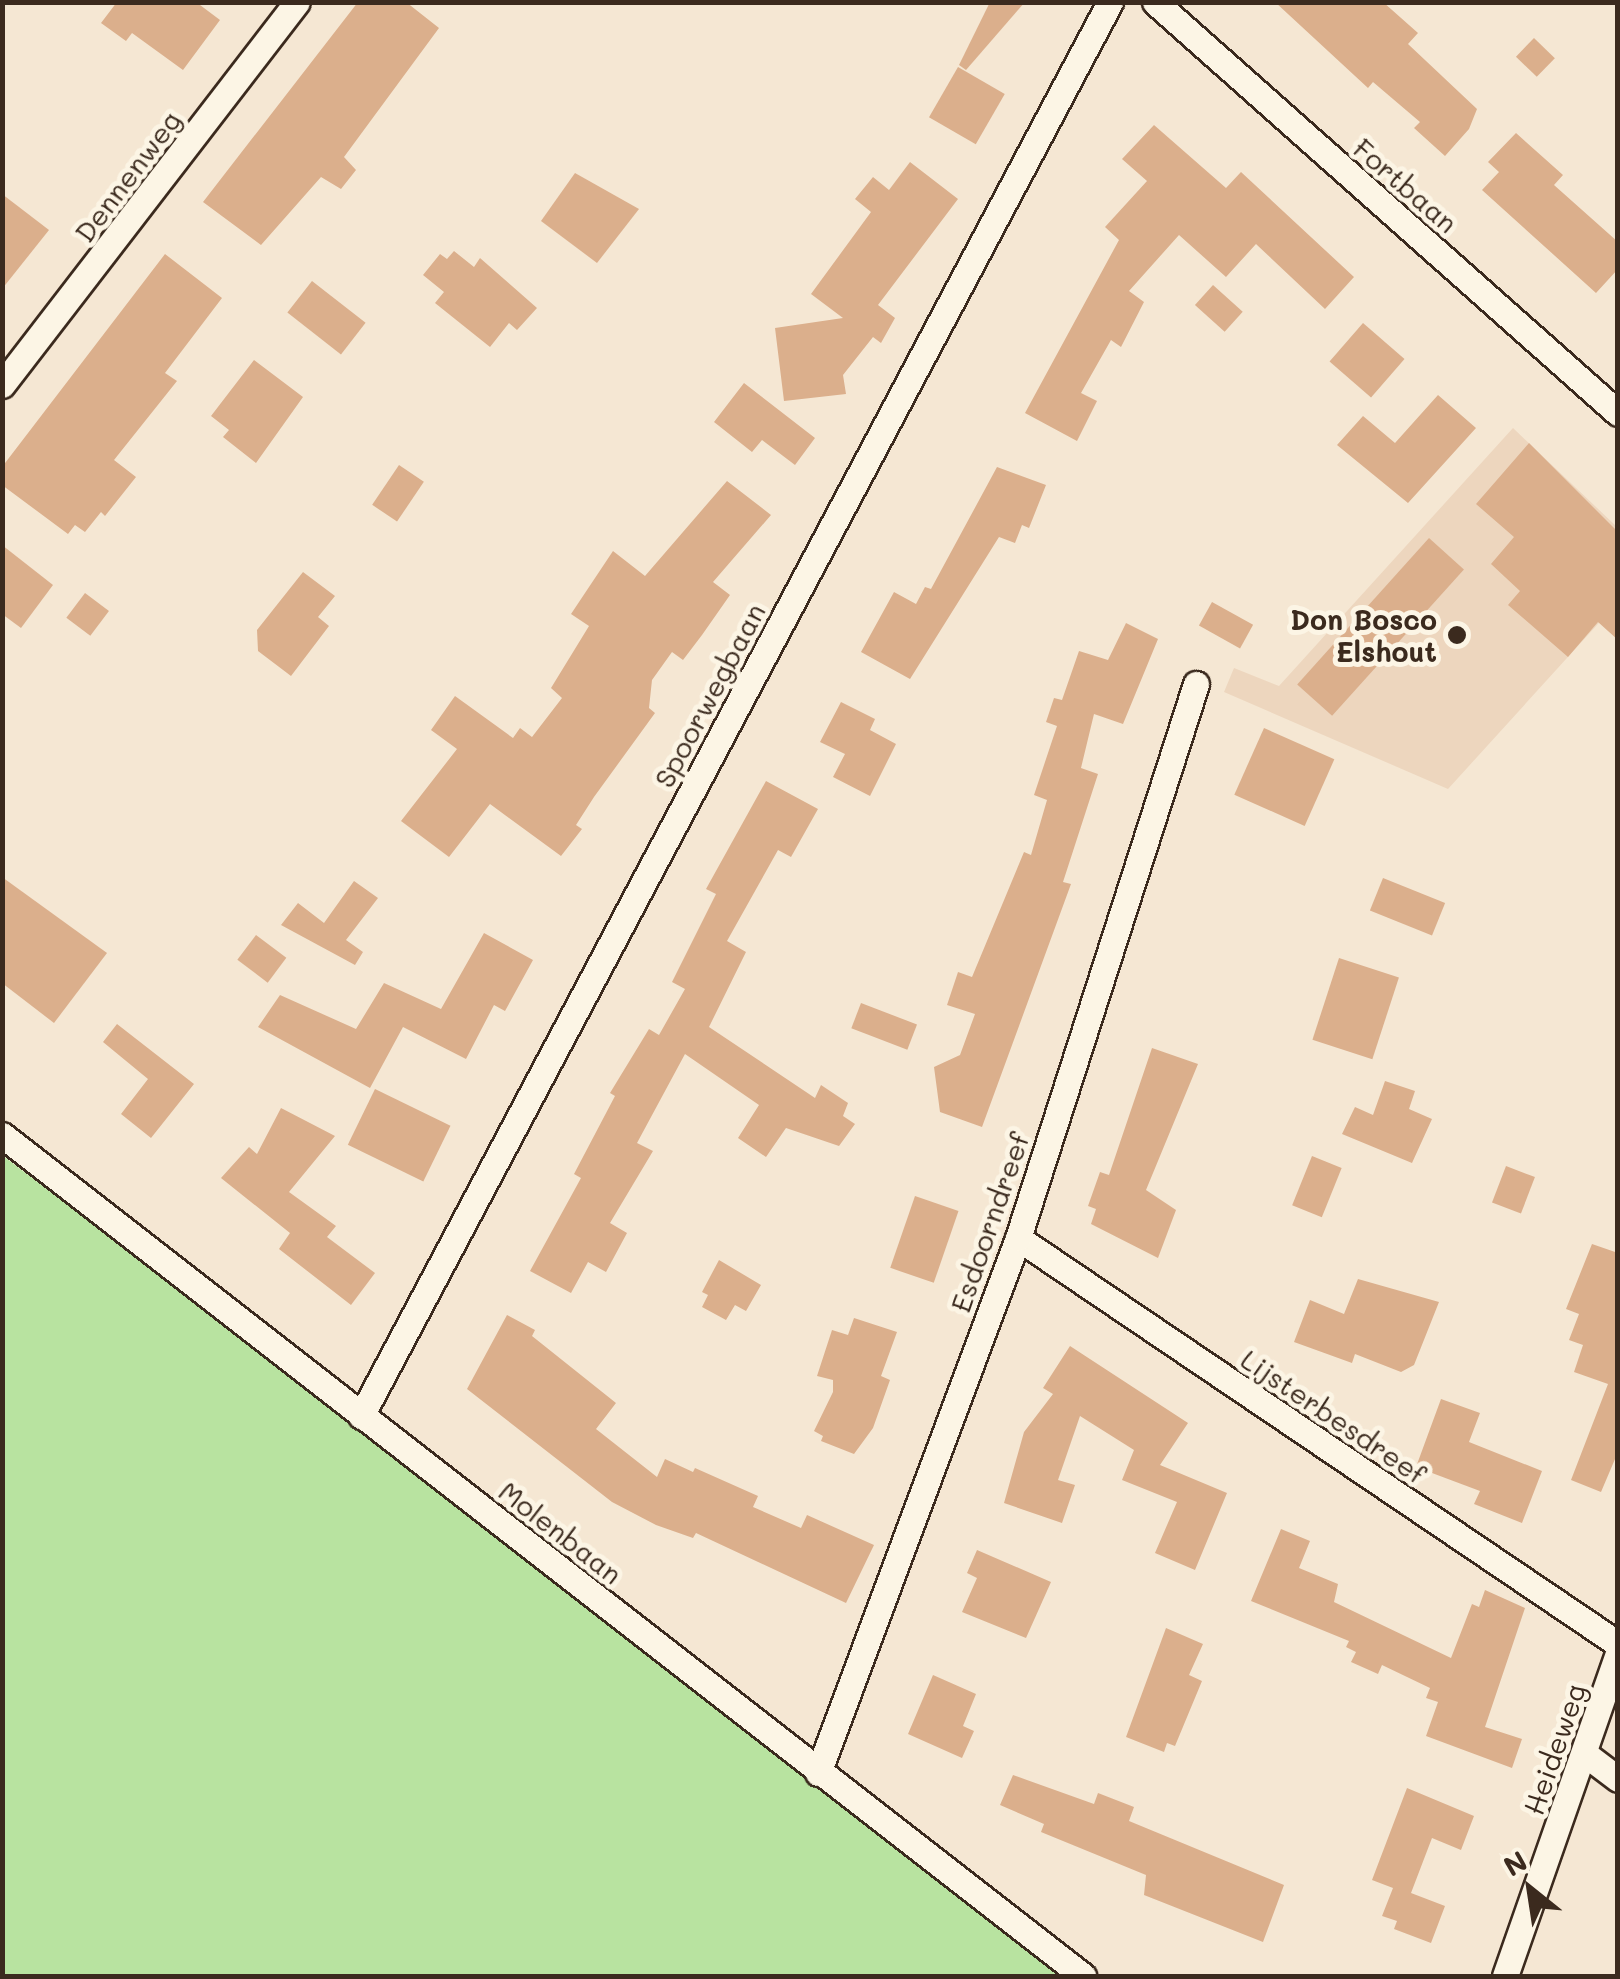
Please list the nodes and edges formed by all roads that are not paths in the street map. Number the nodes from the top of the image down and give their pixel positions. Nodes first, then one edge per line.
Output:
1 (297, 2) edge
2 (1110, 2) edge
3 (1155, 2) edge
4 (2, 385) edge
5 (1618, 413) edge
6 (1196, 684) dead end
7 (2, 1135) edge
8 (1018, 1238) junction
9 (361, 1416) junction
10 (1618, 1644) edge
11 (1618, 1653) edge
12 (1585, 1754) junction
13 (818, 1773) junction
14 (1618, 1779) edge
15 (1083, 1976) edge
16 (1506, 1976) edge

1 - 4 street, Dennenweg
2 - 9 street, Spoorwegbaan
3 - 5 street, Fortbaan
6 - 8 street, Esdoorndreef
7 - 9 street, Molenbaan
8 - 10 street, Lijsterbesdreef
8 - 13 street, Esdoorndreef
9 - 13 street, Molenbaan
11 - 12 street, Heideweg
12 - 14 street
12 - 16 street, Heideweg
13 - 15 street, Molenbaan

